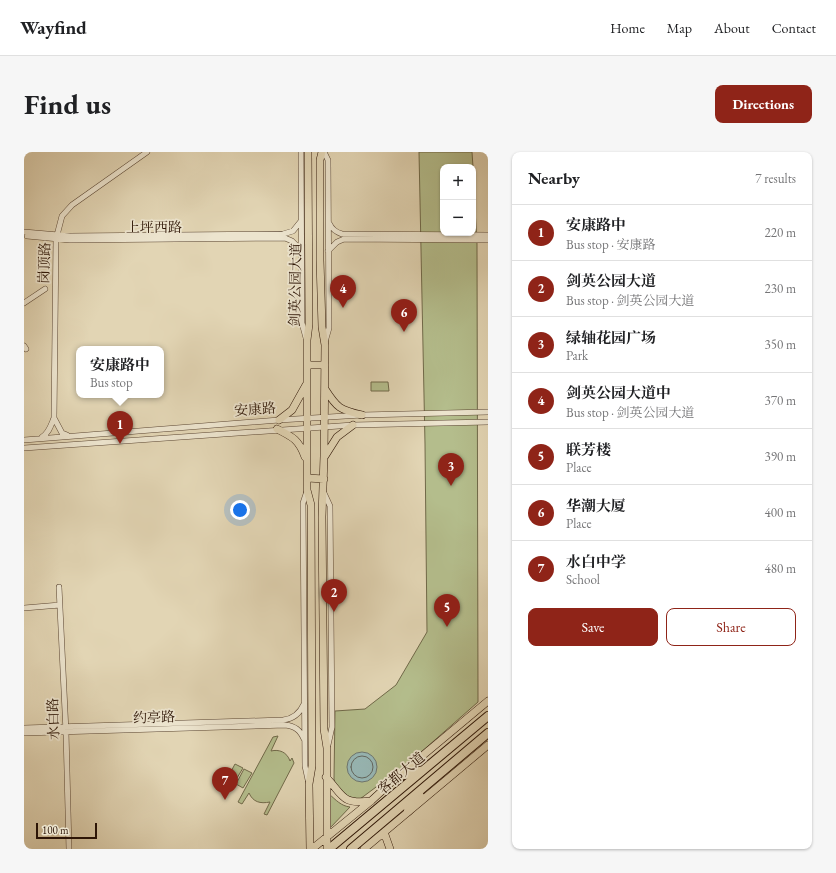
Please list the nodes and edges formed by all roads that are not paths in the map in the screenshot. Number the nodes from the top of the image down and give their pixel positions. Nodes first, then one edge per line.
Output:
1 (147, 152) edge
2 (301, 152) edge
3 (308, 152) edge
4 (323, 152) edge
5 (301, 221) junction
6 (328, 222) junction
7 (25, 232) edge
8 (488, 235) edge
9 (284, 236) junction
10 (343, 236) junction
11 (57, 237) junction
12 (488, 240) edge
13 (301, 250) junction
14 (328, 252) junction
15 (45, 288) dead end
16 (24, 303) edge
17 (306, 340) junction
18 (325, 345) junction
19 (307, 365) junction
20 (325, 365) junction
21 (307, 383) junction
22 (325, 388) junction
23 (488, 412) edge
24 (362, 415) junction
25 (325, 417) junction
26 (54, 418) junction
27 (307, 418) junction
28 (279, 420) junction
29 (488, 422) edge
30 (353, 425) junction
31 (325, 427) junction
32 (307, 428) junction
33 (277, 430) junction
34 (69, 436) junction
35 (38, 439) junction
36 (24, 440) edge
37 (24, 448) edge
38 (324, 456) junction
39 (307, 460) junction
40 (307, 478) junction
41 (324, 479) junction
42 (307, 490) junction
43 (324, 493) junction
44 (60, 587) dead end
45 (60, 605) junction
46 (24, 608) edge
47 (312, 683) junction
48 (324, 684) junction
49 (488, 701) edge
50 (304, 702) junction
51 (488, 716) edge
52 (284, 723) junction
53 (24, 728) edge
54 (66, 729) junction
55 (471, 729) junction
56 (24, 733) edge
57 (488, 734) edge
58 (460, 738) junction
59 (305, 741) junction
60 (478, 741) junction
61 (488, 745) edge
62 (327, 748) junction
63 (467, 751) junction
64 (426, 769) junction
65 (326, 777) junction
66 (397, 777) junction
67 (309, 784) junction
68 (428, 785) junction
69 (371, 801) junction
70 (408, 811) junction
71 (384, 832) junction
72 (327, 836) junction
73 (69, 849) edge
74 (311, 849) edge
75 (328, 849) edge
76 (351, 849) edge
77 (364, 849) edge
78 (390, 849) edge

1 - 11 street, 岗顶路
2 - 5 street
3 - 17 main road, 剑英公园大道
4 - 6 street
4 - 18 main road, 剑英公园大道
5 - 9 street
5 - 13 street
6 - 10 street
6 - 14 street
7 - 11 street, 上坪西路
8 - 10 street
9 - 11 street, 上坪西路
9 - 13 street
10 - 12 street
10 - 14 street
11 - 26 street, 岗顶路
13 - 17 street
14 - 18 street
15 - 16 street
17 - 19 main road, 剑英公园大道
18 - 20 main road, 剑英公园大道
19 - 20 main road
19 - 21 main road, 剑英公园大道
20 - 22 main road, 剑英公园大道
21 - 27 main road, 剑英公园大道
21 - 28 main road
22 - 24 main road
22 - 25 main road, 剑英公园大道
23 - 24 street, 安康路
24 - 25 street, 安康路
25 - 27 street, 安康路
25 - 31 main road, 剑英公园大道
26 - 34 street
26 - 35 street
27 - 28 street, 安康路
27 - 32 main road, 剑英公园大道
28 - 34 street, 安康路
29 - 30 street, 安康路
30 - 31 street, 安康路
30 - 38 main road
31 - 32 street, 安康路
31 - 38 main road, 剑英公园大道
32 - 33 street, 安康路
32 - 39 main road, 剑英公园大道
33 - 37 street, 安康路
33 - 39 main road
34 - 35 street, 安康路
35 - 36 street, 安康路
38 - 41 main road, 剑英公园大道
39 - 40 main road, 剑英公园大道
40 - 41 main road
40 - 42 main road, 剑英公园大道
41 - 43 main road, 剑英公园大道
42 - 47 main road, 剑英公园大道
42 - 50 street
43 - 48 main road, 剑英公园大道
43 - 62 street
44 - 45 street, 水白路
45 - 46 street
45 - 54 street, 水白路
47 - 48 main road
47 - 67 main road, 剑英公园大道
48 - 62 main road, 剑英公园大道
49 - 66 main road
50 - 52 street
50 - 59 street
51 - 55 highway, 客都大道
52 - 54 street, 约亭路
52 - 59 street
53 - 54 street, 约亭路
54 - 56 street, 约亭路
54 - 73 street, 水白路
55 - 58 highway, 客都大道
55 - 60 highway
57 - 60 highway, 客都大道
58 - 63 highway
58 - 64 highway, 客都大道
59 - 67 street
60 - 63 highway, 客都大道
61 - 70 main road
62 - 65 main road, 剑英公园大道
63 - 68 highway, 客都大道
64 - 66 highway
64 - 75 highway, 客都大道
65 - 69 main road
65 - 72 main road, 剑英公园大道
66 - 69 main road
67 - 74 main road, 剑英公园大道
68 - 70 highway
68 - 76 highway, 客都大道
69 - 72 main road
70 - 71 main road
71 - 77 main road
71 - 78 main road
72 - 74 main road
72 - 75 main road, 剑英公园大道

